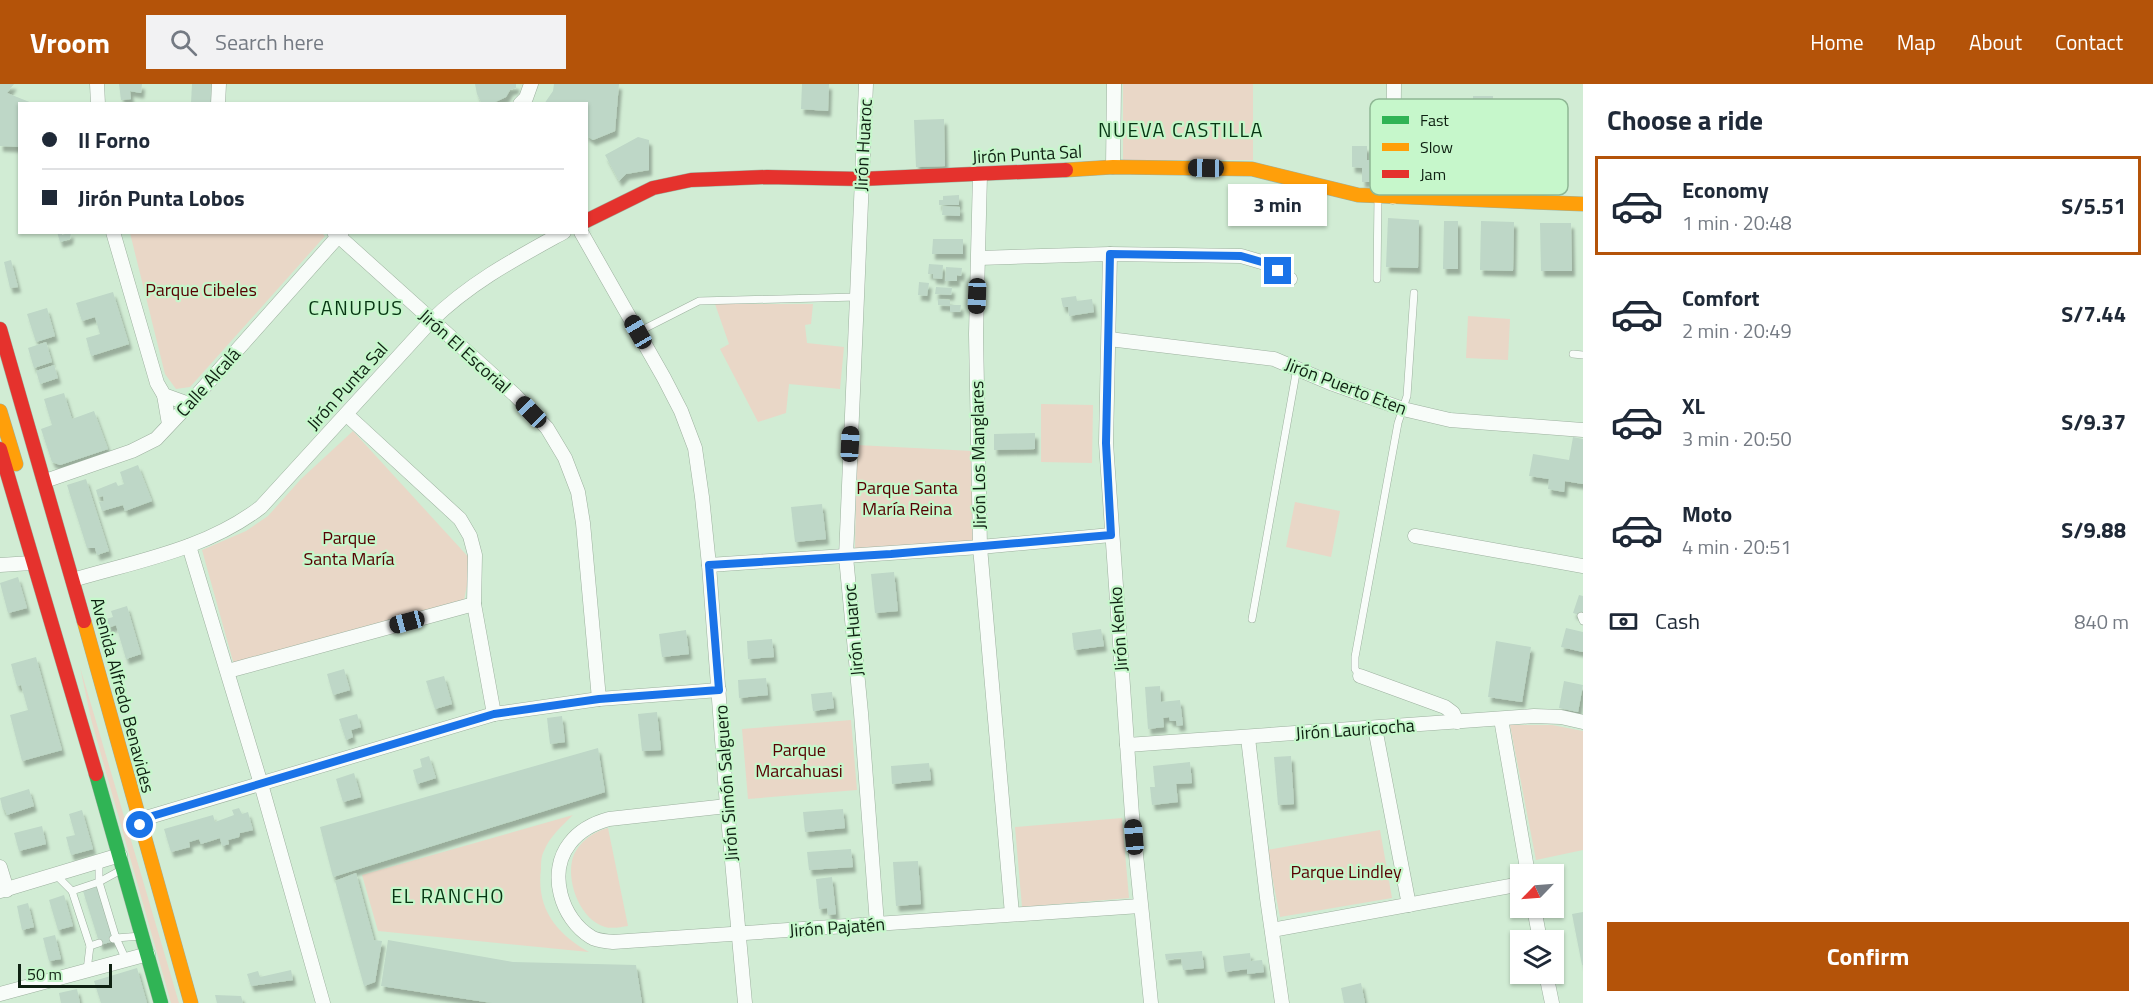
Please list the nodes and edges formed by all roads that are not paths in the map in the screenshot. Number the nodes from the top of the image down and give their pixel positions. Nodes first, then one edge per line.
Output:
1 (97, 84) edge
2 (219, 84) edge
3 (531, 84) edge
4 (866, 84) edge
5 (1114, 84) edge
6 (1394, 84) edge
7 (1394, 99) edge
8 (98, 102) edge
9 (218, 102) edge
10 (522, 102) edge
11 (1113, 167) junction
12 (980, 175) junction
13 (861, 178) junction
14 (1378, 196) junction
15 (1393, 197) joint
16 (1583, 204) edge
17 (588, 219) edge
18 (114, 234) edge
19 (338, 234) edge
20 (560, 234) edge
21 (581, 234) edge
22 (1110, 254) junction
23 (979, 258) junction
24 (1290, 279) dead end
25 (1377, 279) dead end
26 (1414, 293) dead end
27 (856, 297) junction
28 (431, 321) junction
29 (0, 329) edge
30 (638, 332) junction
31 (1109, 339) junction
32 (1574, 354) dead end
33 (1583, 355) edge
34 (1297, 368) junction
35 (0, 370) edge
36 (164, 395) junction
37 (189, 404) junction
38 (1402, 409) junction
39 (0, 411) edge
40 (347, 415) junction
41 (170, 424) junction
42 (1583, 430) edge
43 (0, 449) edge
44 (45, 481) junction
45 (1111, 535) junction
46 (1415, 536) dead end
47 (189, 546) junction
48 (980, 547) junction
49 (846, 557) junction
50 (31, 562) junction
51 (0, 565) edge
52 (709, 565) junction
53 (1583, 566) edge
54 (71, 574) junction
55 (474, 604) junction
56 (1252, 619) dead end
57 (52, 627) junction
58 (228, 671) junction
59 (1360, 676) joint
60 (719, 690) junction
61 (599, 699) junction
62 (494, 714) junction
63 (1501, 719) junction
64 (1457, 722) junction
65 (1583, 722) edge
66 (1375, 728) junction
67 (1248, 738) junction
68 (1127, 745) junction
69 (261, 784) junction
70 (727, 806) junction
71 (139, 820) junction
72 (120, 855) junction
73 (99, 862) junction
74 (1526, 864) edge
75 (0, 867) edge
76 (124, 869) junction
77 (56, 875) junction
78 (99, 882) junction
79 (1510, 886) edge
80 (3, 890) edge
81 (72, 891) junction
82 (1409, 905) junction
83 (1140, 906) junction
84 (1012, 915) junction
85 (876, 924) junction
86 (1272, 930) junction
87 (738, 934) junction
88 (143, 936) junction
89 (114, 939) junction
90 (99, 943) dead end
91 (90, 946) junction
92 (148, 954) junction
93 (126, 960) junction
94 (87, 970) junction
95 (1548, 984) edge
96 (0, 994) edge
97 (161, 1003) edge
98 (191, 1003) edge
99 (323, 1003) edge
100 (745, 1003) edge
101 (1151, 1003) edge
102 (1282, 1003) edge
103 (1551, 1003) edge

1 - 8 street
2 - 9 street
3 - 10 street
4 - 13 street, Jirón Huaroc
5 - 11 street
6 - 7 street
11 - 12 main road, Jirón Punta Sal
11 - 14 main road, Jirón Punta Sal
12 - 13 main road, Jirón Punta Sal
12 - 23 street, Jirón Los Manglares
13 - 17 main road, Jirón Punta Sal
13 - 27 street, Jirón Huaroc
14 - 15 main road, Jirón Punta Sal
14 - 25 lane
15 - 16 main road, Jirón Punta Sal
18 - 36 street
19 - 28 street, Jirón El Escorial
19 - 37 street, Calle Alcalá
20 - 28 street, Jirón Punta Sal
21 - 30 street, Jirón Simón Salguero
22 - 23 street
22 - 24 street
22 - 31 street, Jirón Kenko
23 - 48 street, Jirón Los Manglares
26 - 38 lane
27 - 30 lane
27 - 49 street, Jirón Huaroc
28 - 40 street, Jirón Punta Sal
28 - 61 street, Jirón El Escorial
29 - 44 main road, Avenida Alfredo Benavides
30 - 52 street, Jirón Simón Salguero
31 - 34 street, Jirón Puerto Eten
31 - 45 street, Jirón Kenko
32 - 33 lane
34 - 38 street, Jirón Puerto Eten
34 - 56 lane
35 - 54 main road, Avenida Alfredo Benavides
36 - 37 street
36 - 41 street
37 - 41 street, Calle Alcalá
38 - 42 street, Jirón Puerto Eten
38 - 59 lane
39 - 57 main road
40 - 47 street, Jirón Punta Sal
40 - 55 street
41 - 44 street, Calle Alcalá
43 - 50 main road
44 - 54 main road, Avenida Alfredo Benavides
45 - 48 street
45 - 68 street, Jirón Kenko
46 - 53 street
47 - 54 street, Jirón Punta Sal
47 - 58 street
48 - 49 street
48 - 84 street, Jirón Los Manglares
49 - 52 street
49 - 85 street, Jirón Huaroc
50 - 51 street
50 - 57 main road
52 - 60 street, Jirón Simón Salguero
54 - 71 main road, Avenida Alfredo Benavides
55 - 58 street
55 - 62 street
57 - 72 main road
58 - 69 street
59 - 64 street
60 - 61 street
60 - 70 street, Jirón Simón Salguero
61 - 62 street
62 - 69 street
63 - 64 street, Jirón Lauricocha
63 - 65 street, Jirón Lauricocha
63 - 74 street
64 - 66 street, Jirón Lauricocha
66 - 67 street, Jirón Lauricocha
66 - 82 street
67 - 68 street, Jirón Lauricocha
67 - 86 street
68 - 83 street, Jirón Kenko
69 - 71 street
69 - 99 street
70 - 87 street, Jirón Simón Salguero
70 - 87 street, Jirón Pajatén
71 - 98 main road, Avenida Alfredo Benavides
72 - 73 street
72 - 76 main road
73 - 77 street
73 - 78 lane
75 - 80 street
76 - 78 lane
76 - 88 main road
77 - 80 street
77 - 81 lane
78 - 81 lane
78 - 89 lane
79 - 82 street
81 - 91 lane
82 - 86 street
83 - 84 street, Jirón Pajatén
83 - 101 street, Jirón Kenko
84 - 85 street, Jirón Pajatén
85 - 87 street, Jirón Pajatén
86 - 102 street
87 - 100 street, Jirón Simón Salguero
88 - 89 lane
88 - 92 main road
89 - 93 lane
90 - 91 lane
91 - 94 lane
92 - 93 street
92 - 97 main road
93 - 94 street
94 - 96 street
95 - 103 street

